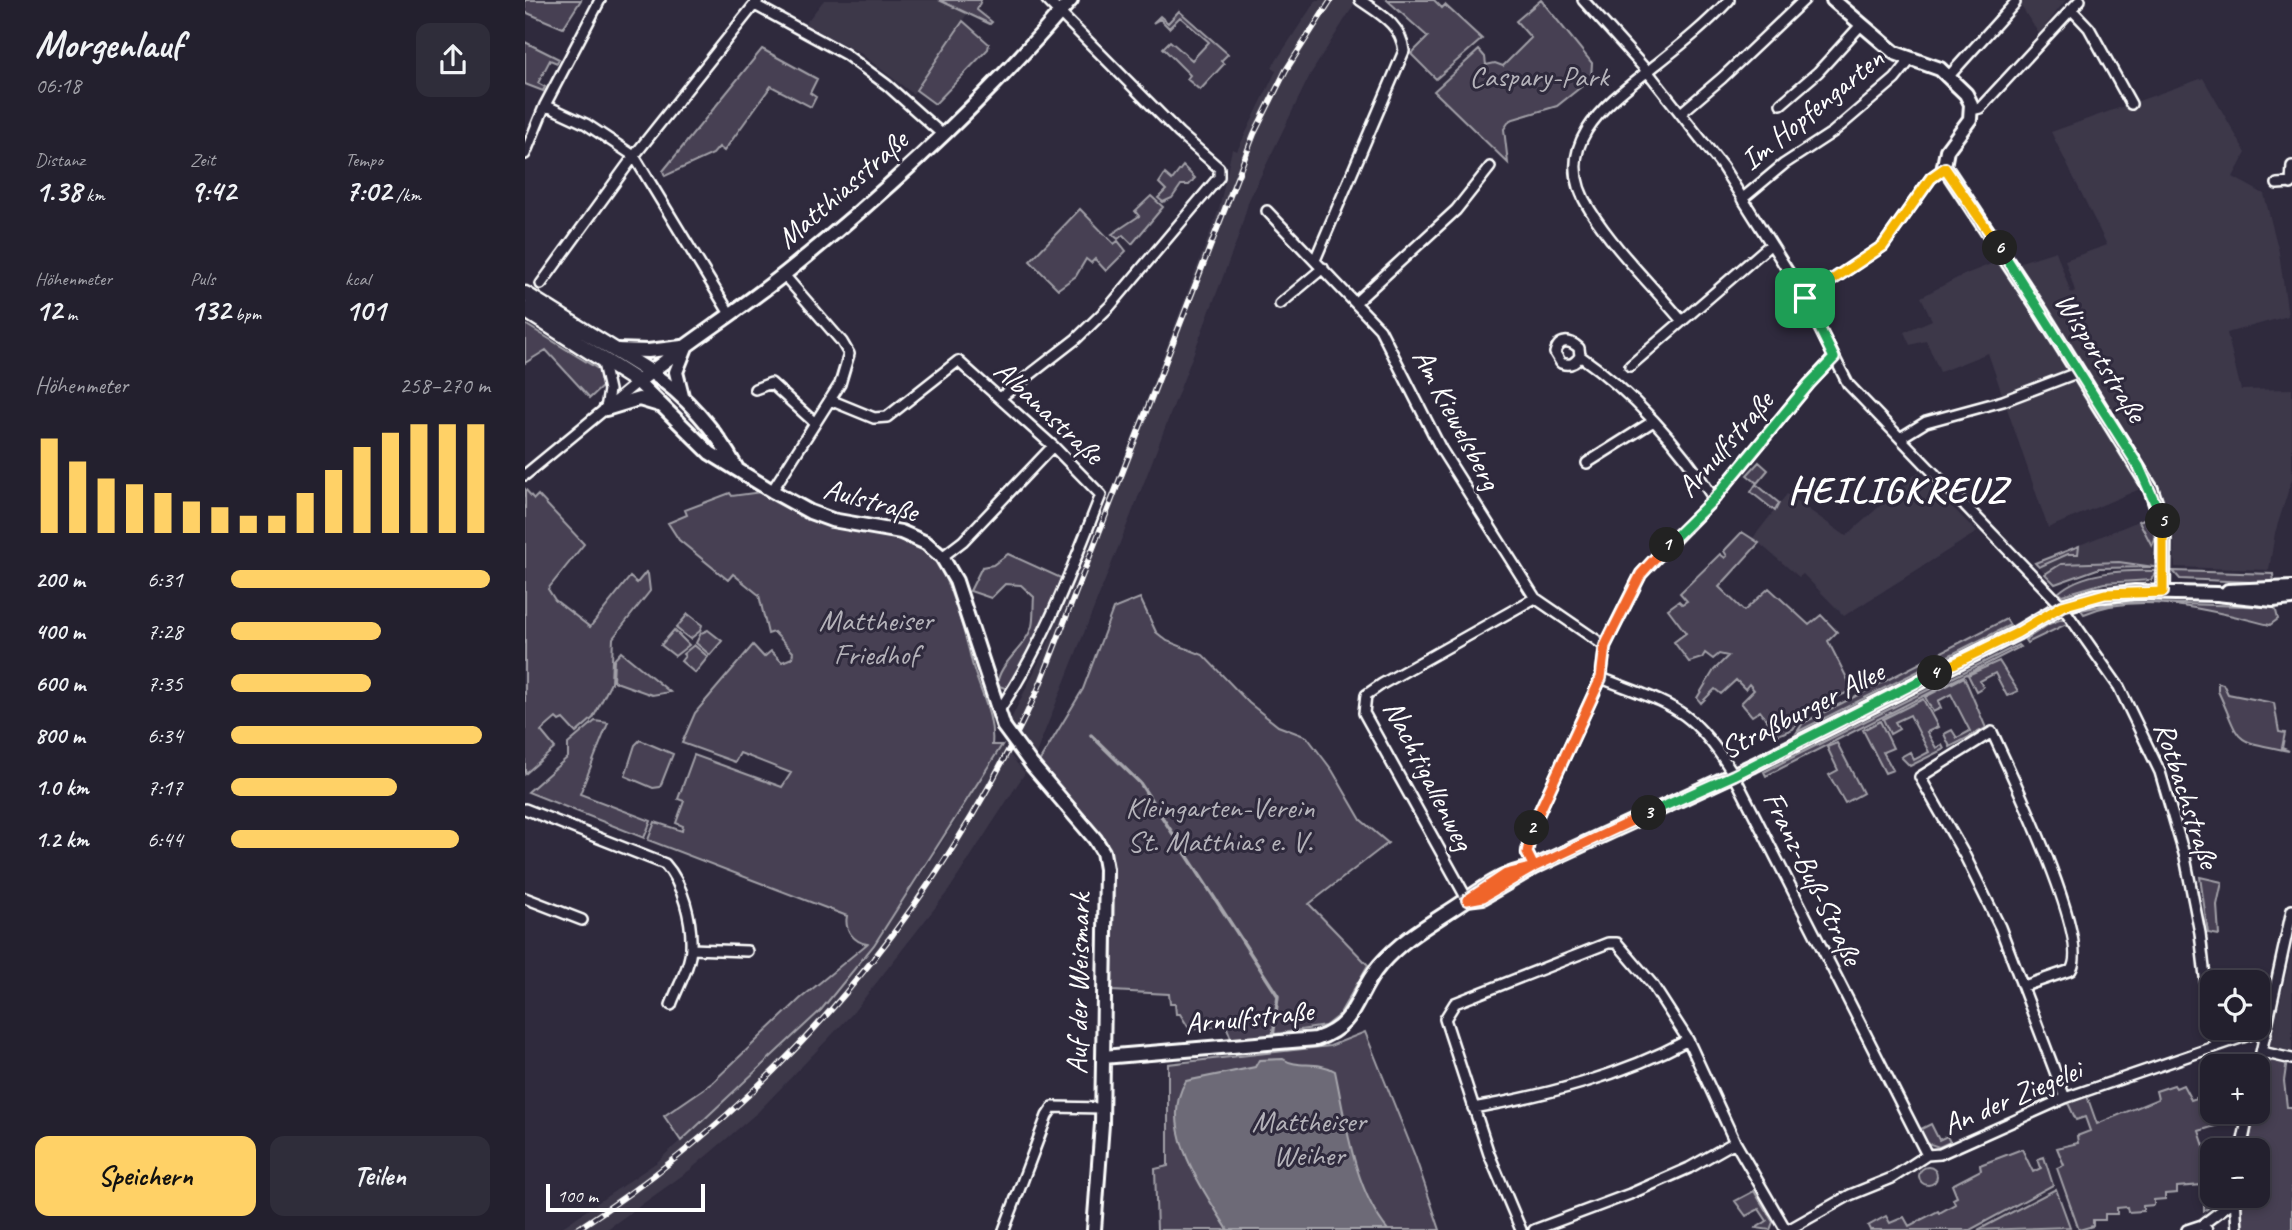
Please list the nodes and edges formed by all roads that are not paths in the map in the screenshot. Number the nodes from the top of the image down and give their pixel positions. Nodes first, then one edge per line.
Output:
1 (600, 0) edge
2 (1047, 0) edge
3 (1071, 0) edge
4 (1360, 0) edge
5 (1583, 0) edge
6 (1729, 0) edge
7 (1804, 0) edge
8 (1833, 0) edge
9 (2080, 0) edge
10 (757, 2) edge
11 (2015, 3) dead end
12 (2070, 9) junction
13 (1060, 12) junction
14 (1861, 25) junction
15 (1911, 59) junction
16 (1647, 71) junction
17 (1949, 76) junction
18 (1781, 104) dead end
19 (2131, 104) dead end
20 (545, 105) junction
21 (1971, 110) junction
22 (1681, 113) junction
23 (943, 135) junction
24 (525, 153) edge
25 (634, 156) junction
26 (2292, 166) edge
27 (1490, 167) dead end
28 (1945, 168) junction
29 (2277, 184) dead end
30 (2291, 184) edge
31 (1742, 199) junction
32 (1267, 211) dead end
33 (1770, 244) junction
34 (1315, 260) junction
35 (1323, 268) junction
36 (784, 275) junction
37 (541, 284) dead end
38 (525, 294) edge
39 (1805, 298) junction
40 (1356, 302) junction
41 (1280, 304) dead end
42 (525, 310) edge
43 (730, 314) junction
44 (1682, 321) junction
45 (686, 347) junction
46 (615, 350) junction
47 (601, 356) junction
48 (1580, 356) dead end
49 (1834, 358) junction
50 (1630, 366) dead end
51 (2079, 372) junction
52 (644, 377) junction
53 (755, 389) dead end
54 (1000, 398) junction
55 (683, 399) junction
56 (831, 400) junction
57 (606, 408) junction
58 (667, 409) junction
59 (1653, 422) junction
60 (815, 423) junction
61 (1900, 438) junction
62 (1053, 446) junction
63 (1587, 463) dead end
64 (736, 468) junction
65 (525, 475) edge
66 (772, 491) junction
67 (1714, 499) junction
68 (942, 557) junction
69 (2292, 573) edge
70 (2292, 589) edge
71 (2163, 592) junction
72 (2217, 594) junction
73 (1535, 598) junction
74 (2292, 598) edge
75 (2062, 606) junction
76 (1605, 646) junction
77 (1601, 678) junction
78 (998, 712) junction
79 (1003, 727) joint
80 (1734, 775) junction
81 (525, 809) edge
82 (1534, 867) junction
83 (525, 898) edge
84 (1467, 900) junction
85 (2292, 910) edge
86 (582, 920) dead end
87 (691, 949) junction
88 (747, 951) dead end
89 (2024, 986) junction
90 (671, 1005) dead end
91 (2270, 1015) edge
92 (1688, 1040) junction
93 (2232, 1040) edge
94 (2265, 1040) edge
95 (2216, 1045) junction
96 (2262, 1052) joint
97 (1103, 1057) junction
98 (2292, 1059) edge
99 (2065, 1098) junction
100 (1103, 1108) junction
101 (1473, 1108) junction
102 (1735, 1142) junction
103 (1927, 1155) junction
104 (2225, 1208) edge
105 (2236, 1208) edge
106 (2205, 1228) edge
107 (1004, 1230) edge
108 (1094, 1230) edge
109 (1521, 1230) edge
110 (1534, 1230) edge
111 (1787, 1230) edge
112 (2187, 1230) edge
113 (2237, 1230) edge

1 - 20 street
2 - 13 street
3 - 13 street, Matthiasstraße
4 - 34 street
5 - 16 street, Rotbachstraße
6 - 16 street
7 - 22 street
8 - 14 street, Im Hopfengarten
9 - 12 street
10 - 23 street
10 - 25 street
11 - 17 street
12 - 19 street
12 - 21 street
13 - 23 street, Matthiasstraße
13 - 54 street
14 - 15 street, Im Hopfengarten
14 - 18 street, Im Hopfengarten
15 - 17 street, Im Hopfengarten
15 - 31 street, Im Hopfengarten
16 - 22 street, Rotbachstraße
16 - 44 street
17 - 21 street, Im Hopfengarten
20 - 24 street
20 - 25 street
21 - 28 street
22 - 31 street, Rotbachstraße
23 - 36 street, Matthiasstraße
25 - 37 street
25 - 43 street
26 - 30 street
27 - 40 street
28 - 39 street
28 - 51 street, Wisportstraße
29 - 30 street
31 - 33 street, Rotbachstraße
32 - 34 street, Am Kiewelsberg
33 - 39 street, Rotbachstraße
33 - 44 street
34 - 35 street, Am Kiewelsberg
35 - 40 street, Am Kiewelsberg
35 - 41 street
36 - 43 street, Matthiasstraße
36 - 56 street
38 - 46 main road
39 - 49 street, Rotbachstraße
40 - 73 street, Am Kiewelsberg
42 - 47 main road
43 - 45 street, Matthiasstraße
44 - 50 street
45 - 46 street
45 - 52 street, Matthiasstraße
45 - 55 street
46 - 52 main road
47 - 52 main road
47 - 57 street
48 - 59 street
49 - 61 street, Rotbachstraße
49 - 67 street, Arnulfstraße
51 - 61 street
51 - 71 street, Wisportstraße
52 - 55 street, Aulstraße
52 - 57 street
52 - 58 street, Aulstraße
53 - 60 street
54 - 56 street, Albanastraße
54 - 62 street, Albanastraße
55 - 64 street, Aulstraße
56 - 60 street
57 - 58 street
57 - 65 street
58 - 64 street, Aulstraße
59 - 63 street
59 - 67 street
60 - 66 street
61 - 75 street, Rotbachstraße
62 - 68 street
62 - 78 street, Albanastraße
64 - 66 street, Aulstraße
66 - 68 street, Aulstraße
67 - 76 street, Arnulfstraße
68 - 78 street, Aulstraße
69 - 70 street
70 - 72 street, Straßburger Allee
71 - 72 street, Straßburger Allee
71 - 75 street, Straßburger Allee
72 - 74 street, Straßburger Allee
73 - 76 street, Am Kiewelsberg
73 - 84 street, Nachtigallenweg
75 - 80 street, Straßburger Allee
75 - 95 street, Rotbachstraße
76 - 77 street, Arnulfstraße
77 - 80 street, Franz-Buß-Straße
77 - 82 street, Arnulfstraße
78 - 79 street, Aulstraße
79 - 97 street, Auf der Weismark, bridge
80 - 82 street, Straßburger Allee
80 - 103 street, Franz-Buß-Straße
81 - 87 street
82 - 84 street, Arnulfstraße
83 - 86 street
84 - 97 street, Arnulfstraße
85 - 91 street
87 - 88 street
87 - 90 street
89 - 89 street
89 - 99 street
92 - 101 street
92 - 101 street
92 - 102 street
93 - 95 street, An der Ziegelei
94 - 96 street
95 - 99 street, An der Ziegelei
96 - 98 street
97 - 100 street, Auf der Weismark
99 - 103 street, An der Ziegelei
100 - 107 street
100 - 108 street, Auf der Weismark
101 - 109 street
102 - 110 street
102 - 111 street
103 - 111 street, An der Ziegelei
104 - 106 street
105 - 113 street
106 - 112 street

